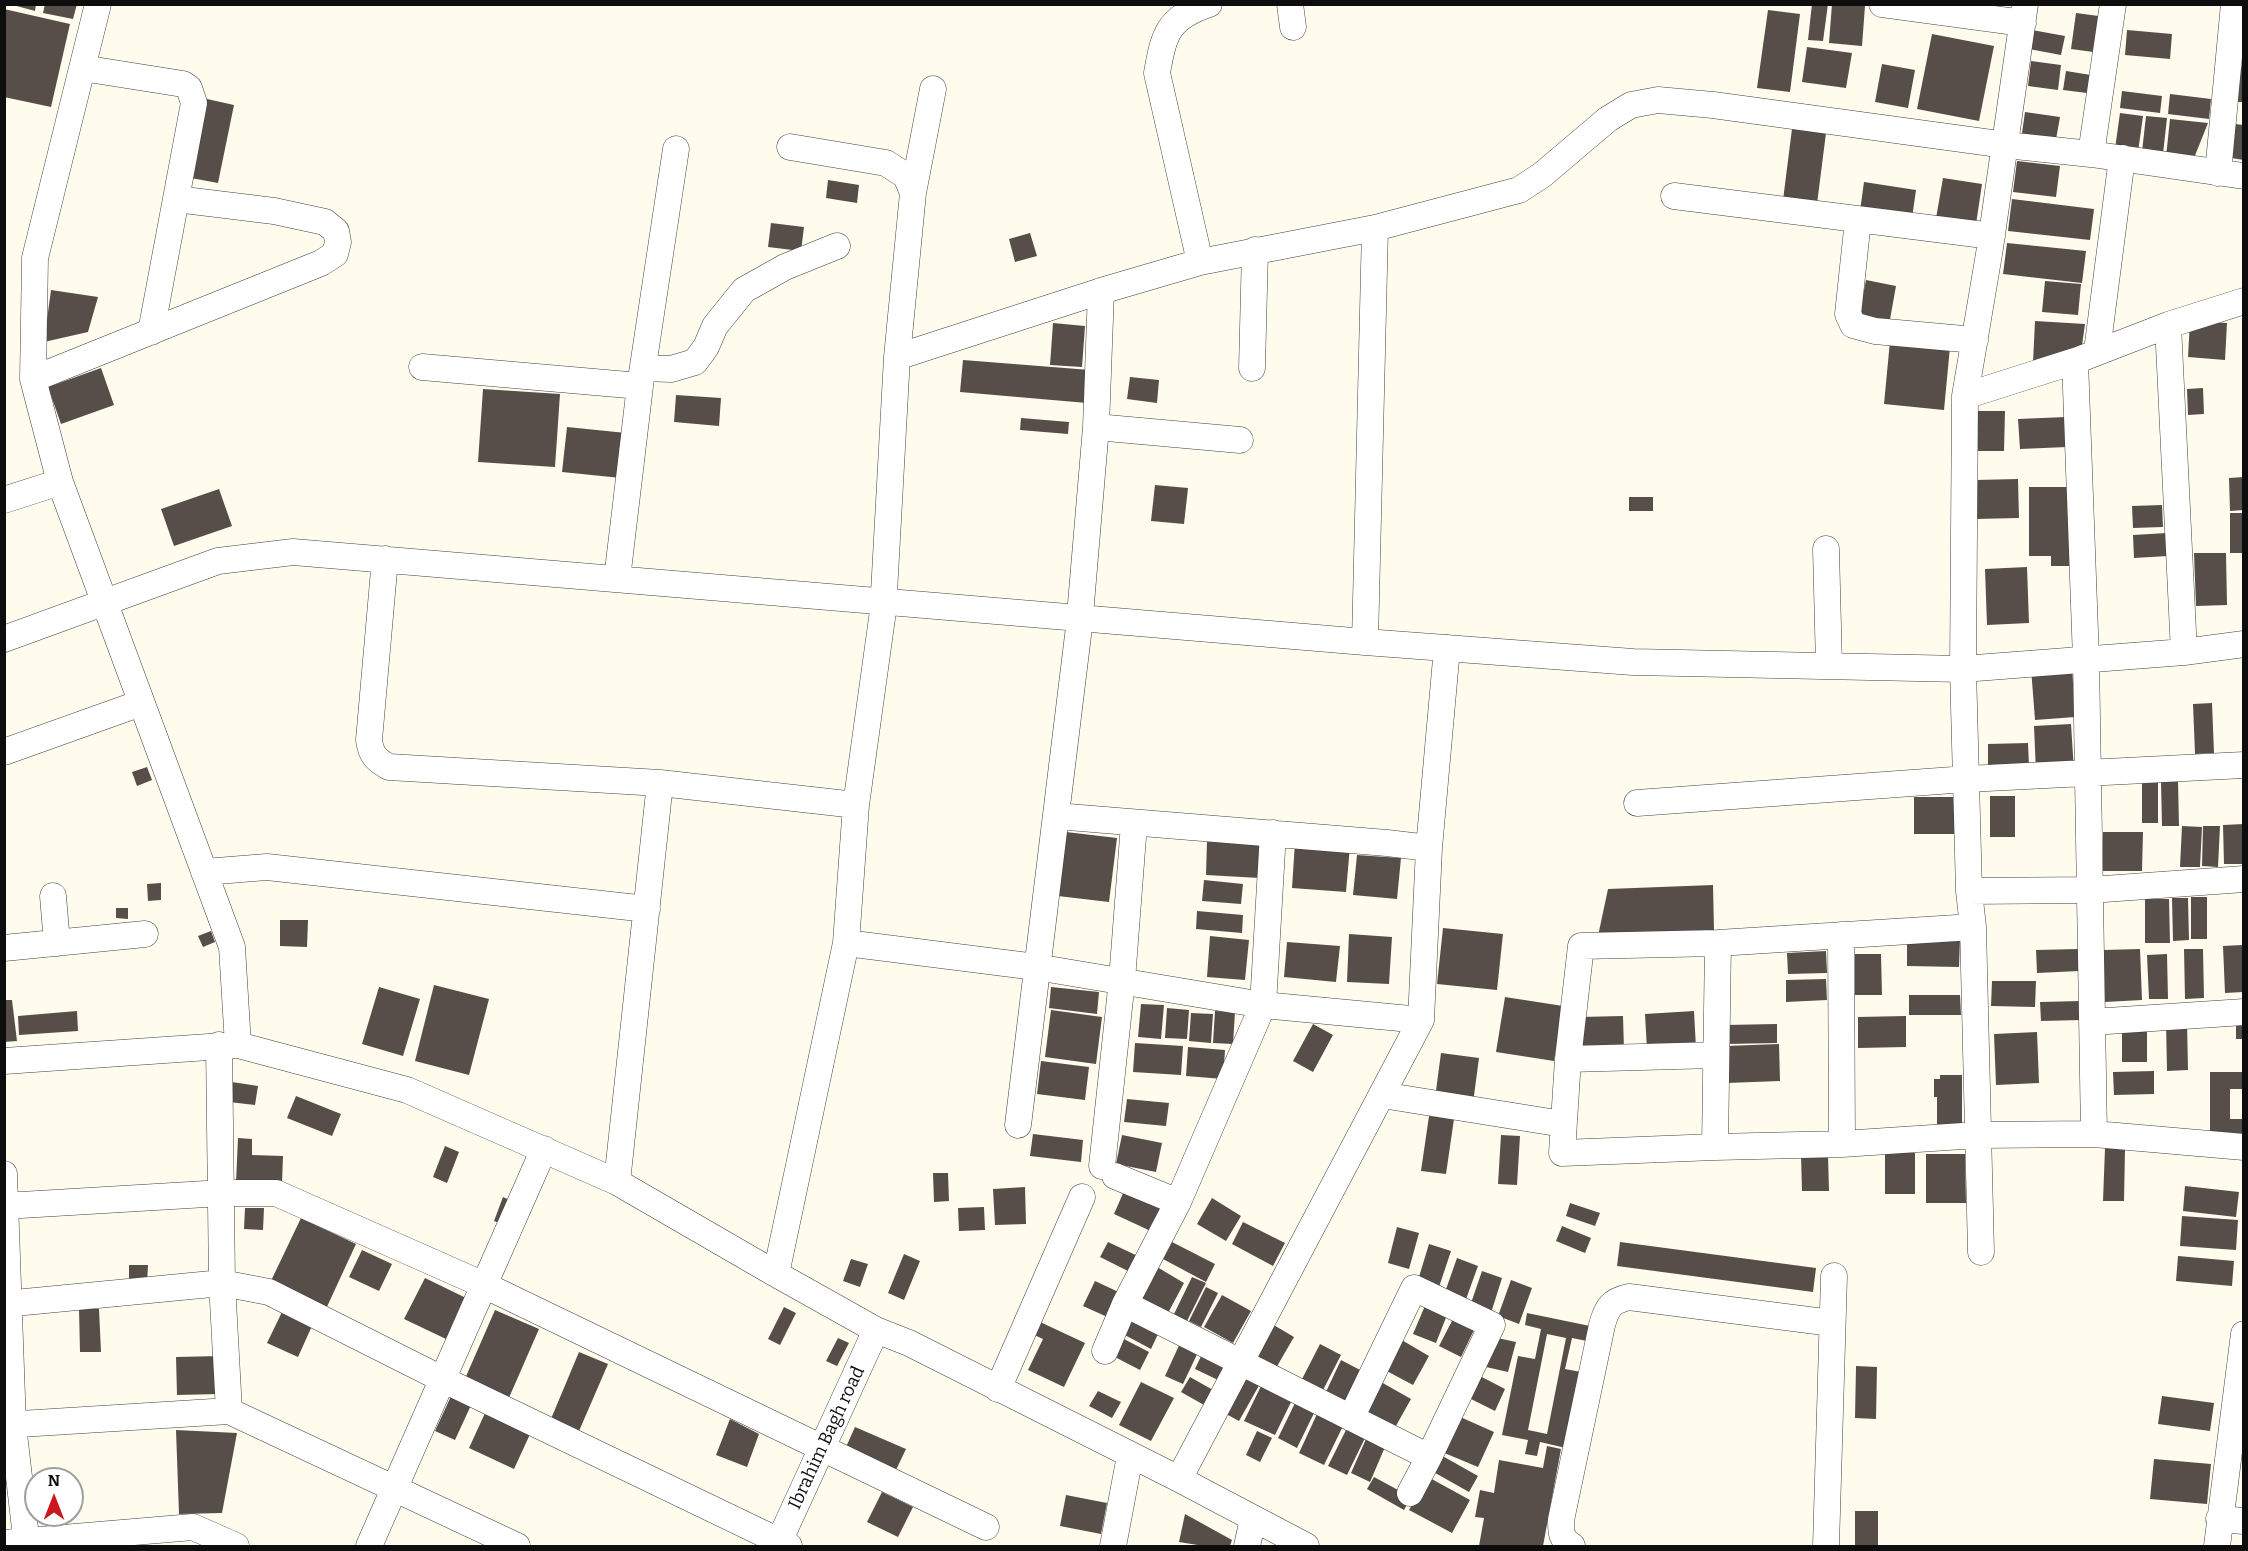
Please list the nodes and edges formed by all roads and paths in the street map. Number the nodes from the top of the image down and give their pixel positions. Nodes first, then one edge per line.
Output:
1 (98, 4) edge
2 (1209, 4) edge
3 (1882, 4) edge
4 (2113, 4) edge
5 (2234, 4) edge
6 (2024, 14) edge
7 (82, 68) junction
8 (933, 89) dead end
9 (2006, 146) junction
10 (790, 147) dead end
11 (676, 149) dead end
12 (2091, 154) junction
13 (2122, 158) junction
14 (2218, 173) junction
15 (2244, 177) edge
16 (913, 193) junction
17 (1674, 196) dead end
18 (176, 200) junction
19 (1858, 220) junction
20 (1375, 228) junction
21 (1992, 236) junction
22 (837, 246) dead end
23 (1255, 250) junction
24 (1200, 262) junction
25 (1101, 291) junction
26 (2244, 301) edge
27 (2168, 325) junction
28 (152, 332) junction
29 (1975, 340) junction
30 (2086, 356) junction
31 (897, 357) junction
32 (422, 367) dead end
33 (1252, 368) dead end
34 (642, 377) junction
35 (33, 379) junction
36 (1965, 396) junction
37 (1096, 427) junction
38 (1240, 440) dead end
39 (60, 482) junction
40 (4, 500) edge
41 (1826, 549) dead end
42 (385, 559) junction
43 (617, 579) junction
44 (883, 601) junction
45 (105, 602) junction
46 (1080, 618) junction
47 (4, 639) edge
48 (1365, 642) junction
49 (2244, 644) edge
50 (1447, 648) junction
51 (2184, 652) junction
52 (2086, 659) junction
53 (1829, 666) junction
54 (1963, 669) junction
55 (141, 703) junction
56 (4, 752) edge
57 (2244, 765) edge
58 (2088, 772) junction
59 (1967, 779) junction
60 (660, 783) junction
61 (1637, 803) dead end
62 (856, 805) junction
63 (1056, 816) junction
64 (1134, 824) junction
65 (1273, 833) junction
66 (1428, 848) junction
67 (204, 872) junction
68 (2244, 879) edge
69 (2090, 890) junction
70 (1969, 891) junction
71 (53, 896) dead end
72 (646, 909) junction
73 (1973, 927) junction
74 (145, 934) dead end
75 (1841, 935) junction
76 (57, 943) junction
77 (846, 943) junction
78 (1718, 943) junction
79 (4, 948) edge
80 (1036, 967) junction
81 (1122, 980) junction
82 (1263, 1005) junction
83 (2244, 1012) edge
84 (1421, 1020) junction
85 (2092, 1022) junction
86 (229, 1045) junction
87 (1715, 1055) junction
88 (1568, 1059) junction
89 (4, 1061) edge
90 (1382, 1095) junction
91 (1563, 1124) junction
92 (1018, 1125) dead end
93 (2094, 1134) junction
94 (1978, 1135) junction
95 (1842, 1144) junction
96 (1715, 1147) junction
97 (2244, 1147) edge
98 (544, 1149) junction
99 (4, 1174) edge
100 (617, 1182) junction
101 (223, 1193) junction
102 (1082, 1197) dead end
103 (1178, 1202) junction
104 (5, 1206) edge
105 (1981, 1252) dead end
106 (776, 1274) junction
107 (1834, 1276) dead end
108 (222, 1283) junction
109 (484, 1285) junction
110 (7, 1304) edge
111 (1125, 1304) junction
112 (1833, 1323) junction
113 (876, 1330) junction
114 (2244, 1334) edge
115 (1105, 1351) dead end
116 (1240, 1361) junction
117 (442, 1379) junction
118 (998, 1389) junction
119 (229, 1411) junction
120 (1351, 1418) junction
121 (9, 1425) edge
122 (822, 1448) junction
123 (1130, 1456) junction
124 (1428, 1457) junction
125 (1179, 1479) junction
126 (395, 1488) junction
127 (1410, 1493) dead end
128 (1253, 1518) junction
129 (2231, 1520) edge
130 (986, 1527) dead end
131 (20, 1543) edge
132 (782, 1545) edge
133 (236, 1546) edge
134 (369, 1546) edge
135 (517, 1546) edge
136 (1113, 1546) edge
137 (1246, 1546) edge
138 (1306, 1546) edge
139 (1572, 1546) edge
140 (1826, 1546) edge
141 (2217, 1546) edge

1 - 7 street
2 - 24 street
3 - 6 street
4 - 12 street
5 - 14 street
6 - 9 street
7 - 18 street
7 - 35 street
8 - 16 street
9 - 12 street
9 - 20 street
9 - 21 street
10 - 16 street
11 - 34 street
12 - 13 street
13 - 14 street
13 - 30 street
14 - 15 street
16 - 31 street
17 - 19 street
18 - 28 street
18 - 28 street
19 - 21 street
19 - 29 street
20 - 23 street
20 - 48 street
21 - 29 street
22 - 34 street
23 - 24 street
23 - 33 street
24 - 25 street
25 - 31 street
25 - 37 street
26 - 27 street
27 - 30 street
27 - 51 street
28 - 35 street
29 - 36 street
30 - 36 street
30 - 52 street
31 - 44 street
32 - 34 street
34 - 43 street
35 - 39 street
36 - 54 street
37 - 38 street
37 - 46 street
39 - 40 street
39 - 45 street
41 - 53 street
42 - 43 street
42 - 45 street
42 - 60 street
43 - 44 street
44 - 46 street
44 - 62 street
45 - 47 street
45 - 55 street
46 - 48 street
46 - 63 street
48 - 50 street
49 - 51 street
50 - 53 street
50 - 66 street
51 - 52 street
52 - 54 street
52 - 58 street
53 - 54 street
54 - 59 street
55 - 56 street
55 - 67 street
57 - 58 street
58 - 59 street
58 - 69 street
59 - 61 street
59 - 70 street
60 - 62 street
60 - 72 street
62 - 77 street
63 - 64 street
63 - 80 street
64 - 65 street
64 - 81 street
65 - 66 street
65 - 82 street
66 - 84 street
67 - 72 street
67 - 86 street
68 - 69 street
69 - 70 street
69 - 85 street
70 - 73 street
71 - 76 street
72 - 100 street
73 - 75 street
73 - 94 street
74 - 76 street
75 - 78 street
75 - 95 street
76 - 79 street
77 - 80 street
77 - 106 street
78 - 87 street
78 - 88 street
80 - 81 street
80 - 92 street
81 - 82 street
81 - 103 street
82 - 84 street
82 - 103 street
83 - 85 street
84 - 90 street
85 - 93 street
86 - 89 street
86 - 98 street
86 - 101 street
87 - 88 street
87 - 96 street
88 - 91 street
90 - 91 street
90 - 116 street
91 - 96 street
93 - 94 street
93 - 97 street
94 - 95 street
94 - 105 street
95 - 96 street
98 - 100 street
98 - 109 street
99 - 104 street
100 - 106 street
101 - 104 street
101 - 108 street
101 - 109 street
102 - 118 street
103 - 111 street
104 - 110 street
106 - 113 street
107 - 112 street
108 - 110 street
108 - 117 street
108 - 119 street
109 - 117 street
109 - 122 street
110 - 121 street
111 - 115 street
111 - 116 street
112 - 139 street
112 - 140 street
113 - 118 street
113 - 122 street, Ibrahim Bagh road
114 - 129 street
116 - 120 street
116 - 125 street
117 - 126 street
117 - 132 street
118 - 123 street
119 - 121 street
119 - 126 street
120 - 124 street
120 - 124 street
121 - 131 street
122 - 130 street
122 - 132 street, Ibrahim Bagh road
123 - 125 street
123 - 136 street
124 - 127 street
125 - 128 street
126 - 134 street
126 - 135 street
128 - 137 street
128 - 138 street
129 - 141 street
131 - 133 street

